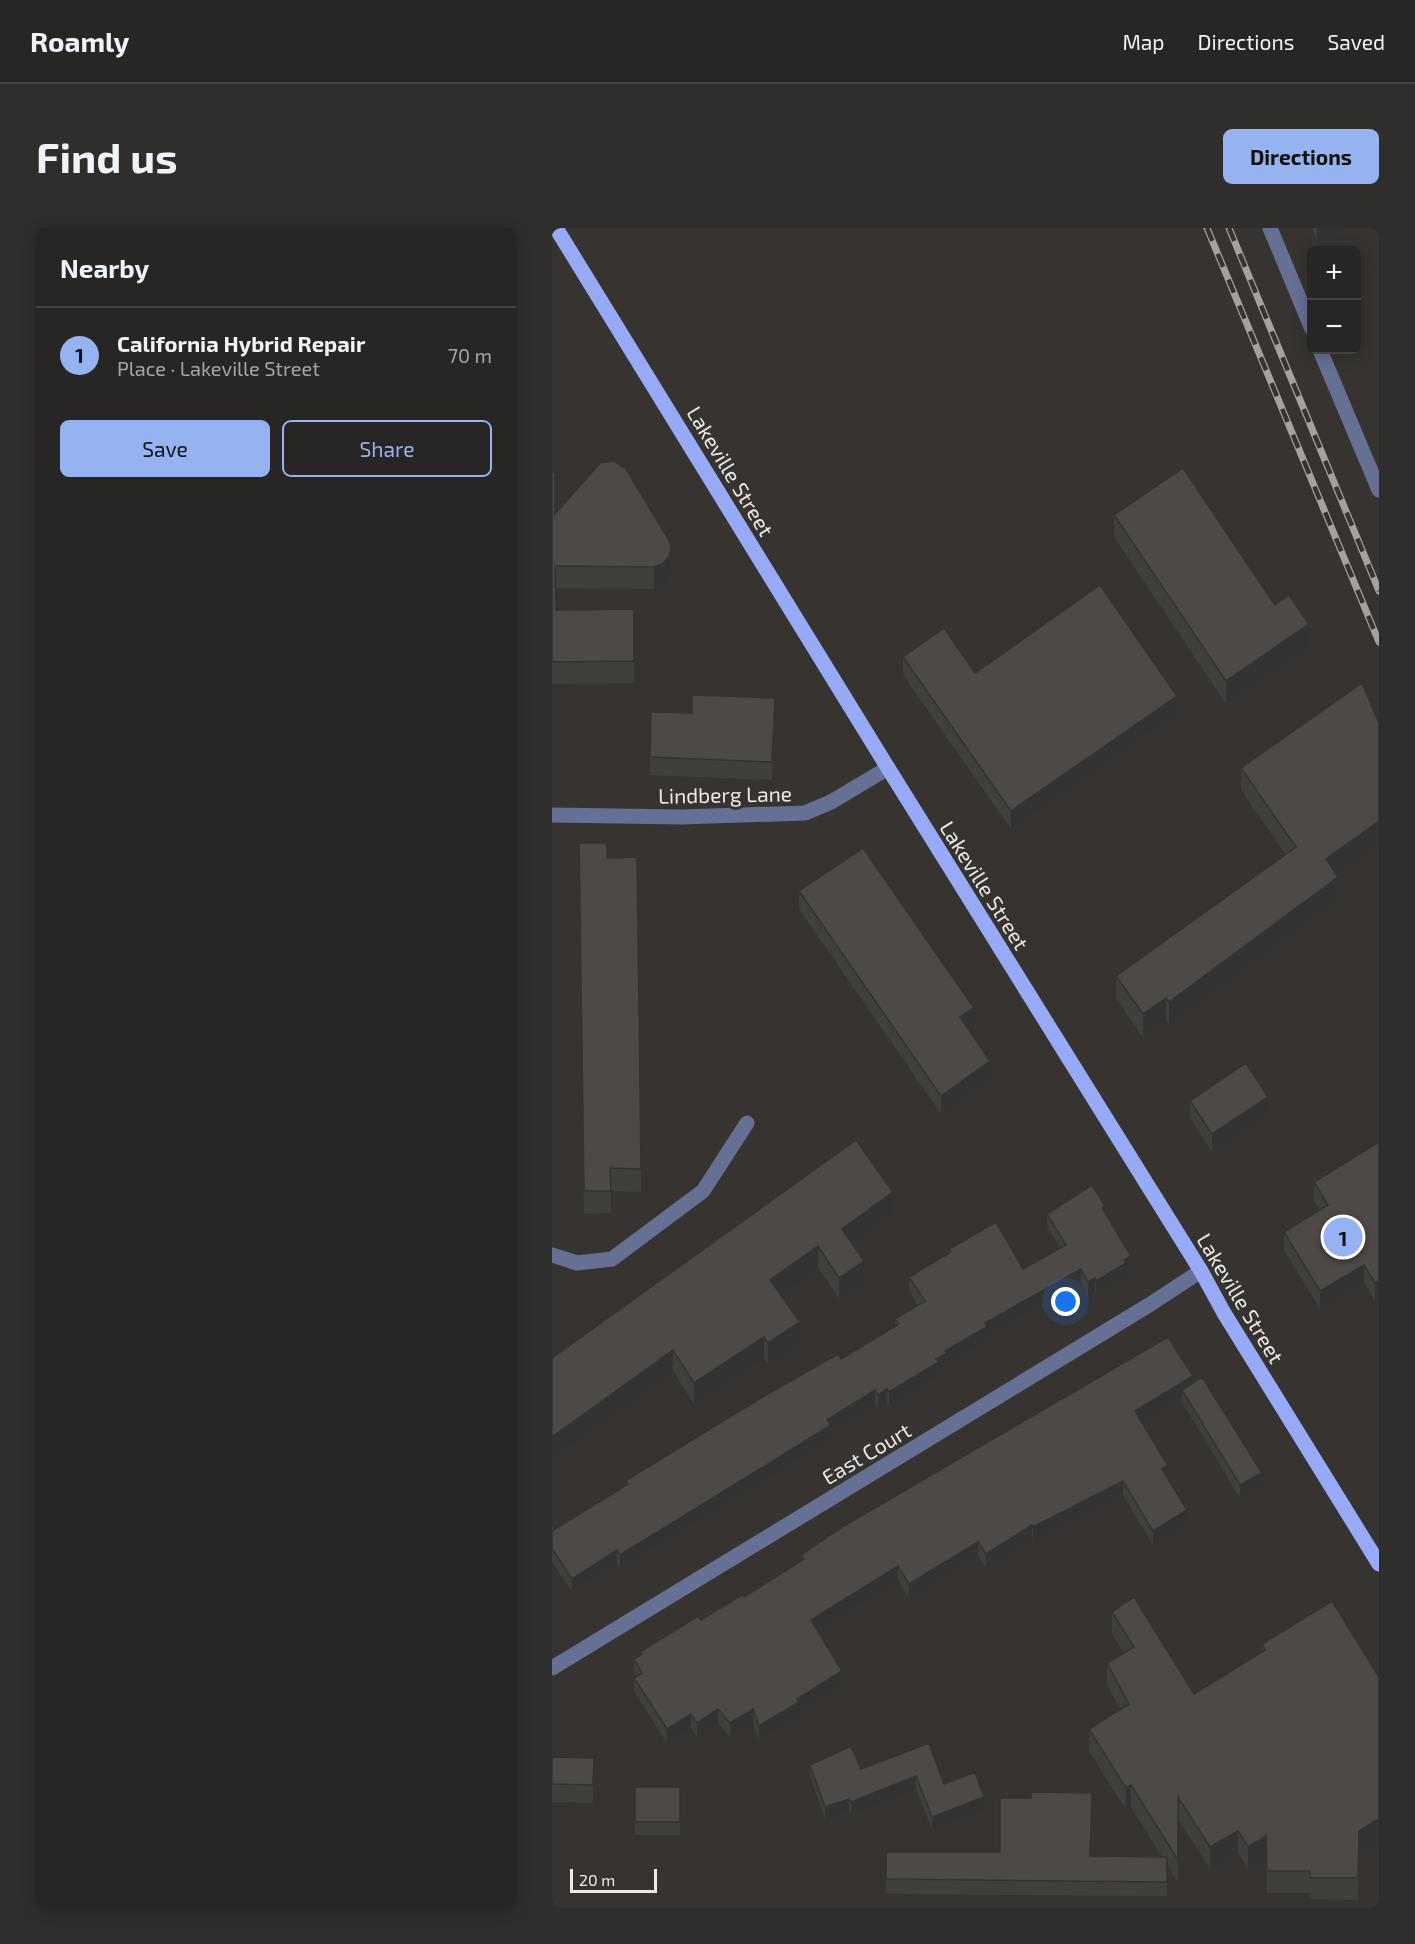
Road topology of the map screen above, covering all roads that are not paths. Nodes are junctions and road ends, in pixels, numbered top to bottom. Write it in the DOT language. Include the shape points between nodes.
graph roads {
  1 [pos="556,228"];
  2 [pos="1270,228"];
  3 [pos="1307,319"];
  4 [pos="1322,354"];
  5 [pos="1379,490"];
  6 [pos="888,768"];
  7 [pos="552,815"];
  8 [pos="747,1122"];
  9 [pos="552,1255"];
  10 [pos="1201,1271"];
  11 [pos="1379,1564"];
  12 [pos="552,1668"];
  1 -- 6 [label="main road, Lakeville Street"];
  2 -- 3 [label="street"];
  4 -- 5 [label="street"];
  6 -- 7 [label="street, Lindberg Lane" via="805,813 681,817"];
  6 -- 10 [label="main road, Lakeville Street"];
  8 -- 9 [label="street" via="703,1191 612,1259 577,1263"];
  10 -- 11 [label="main road, Lakeville Street"];
  10 -- 12 [label="street, East Court"];
}
